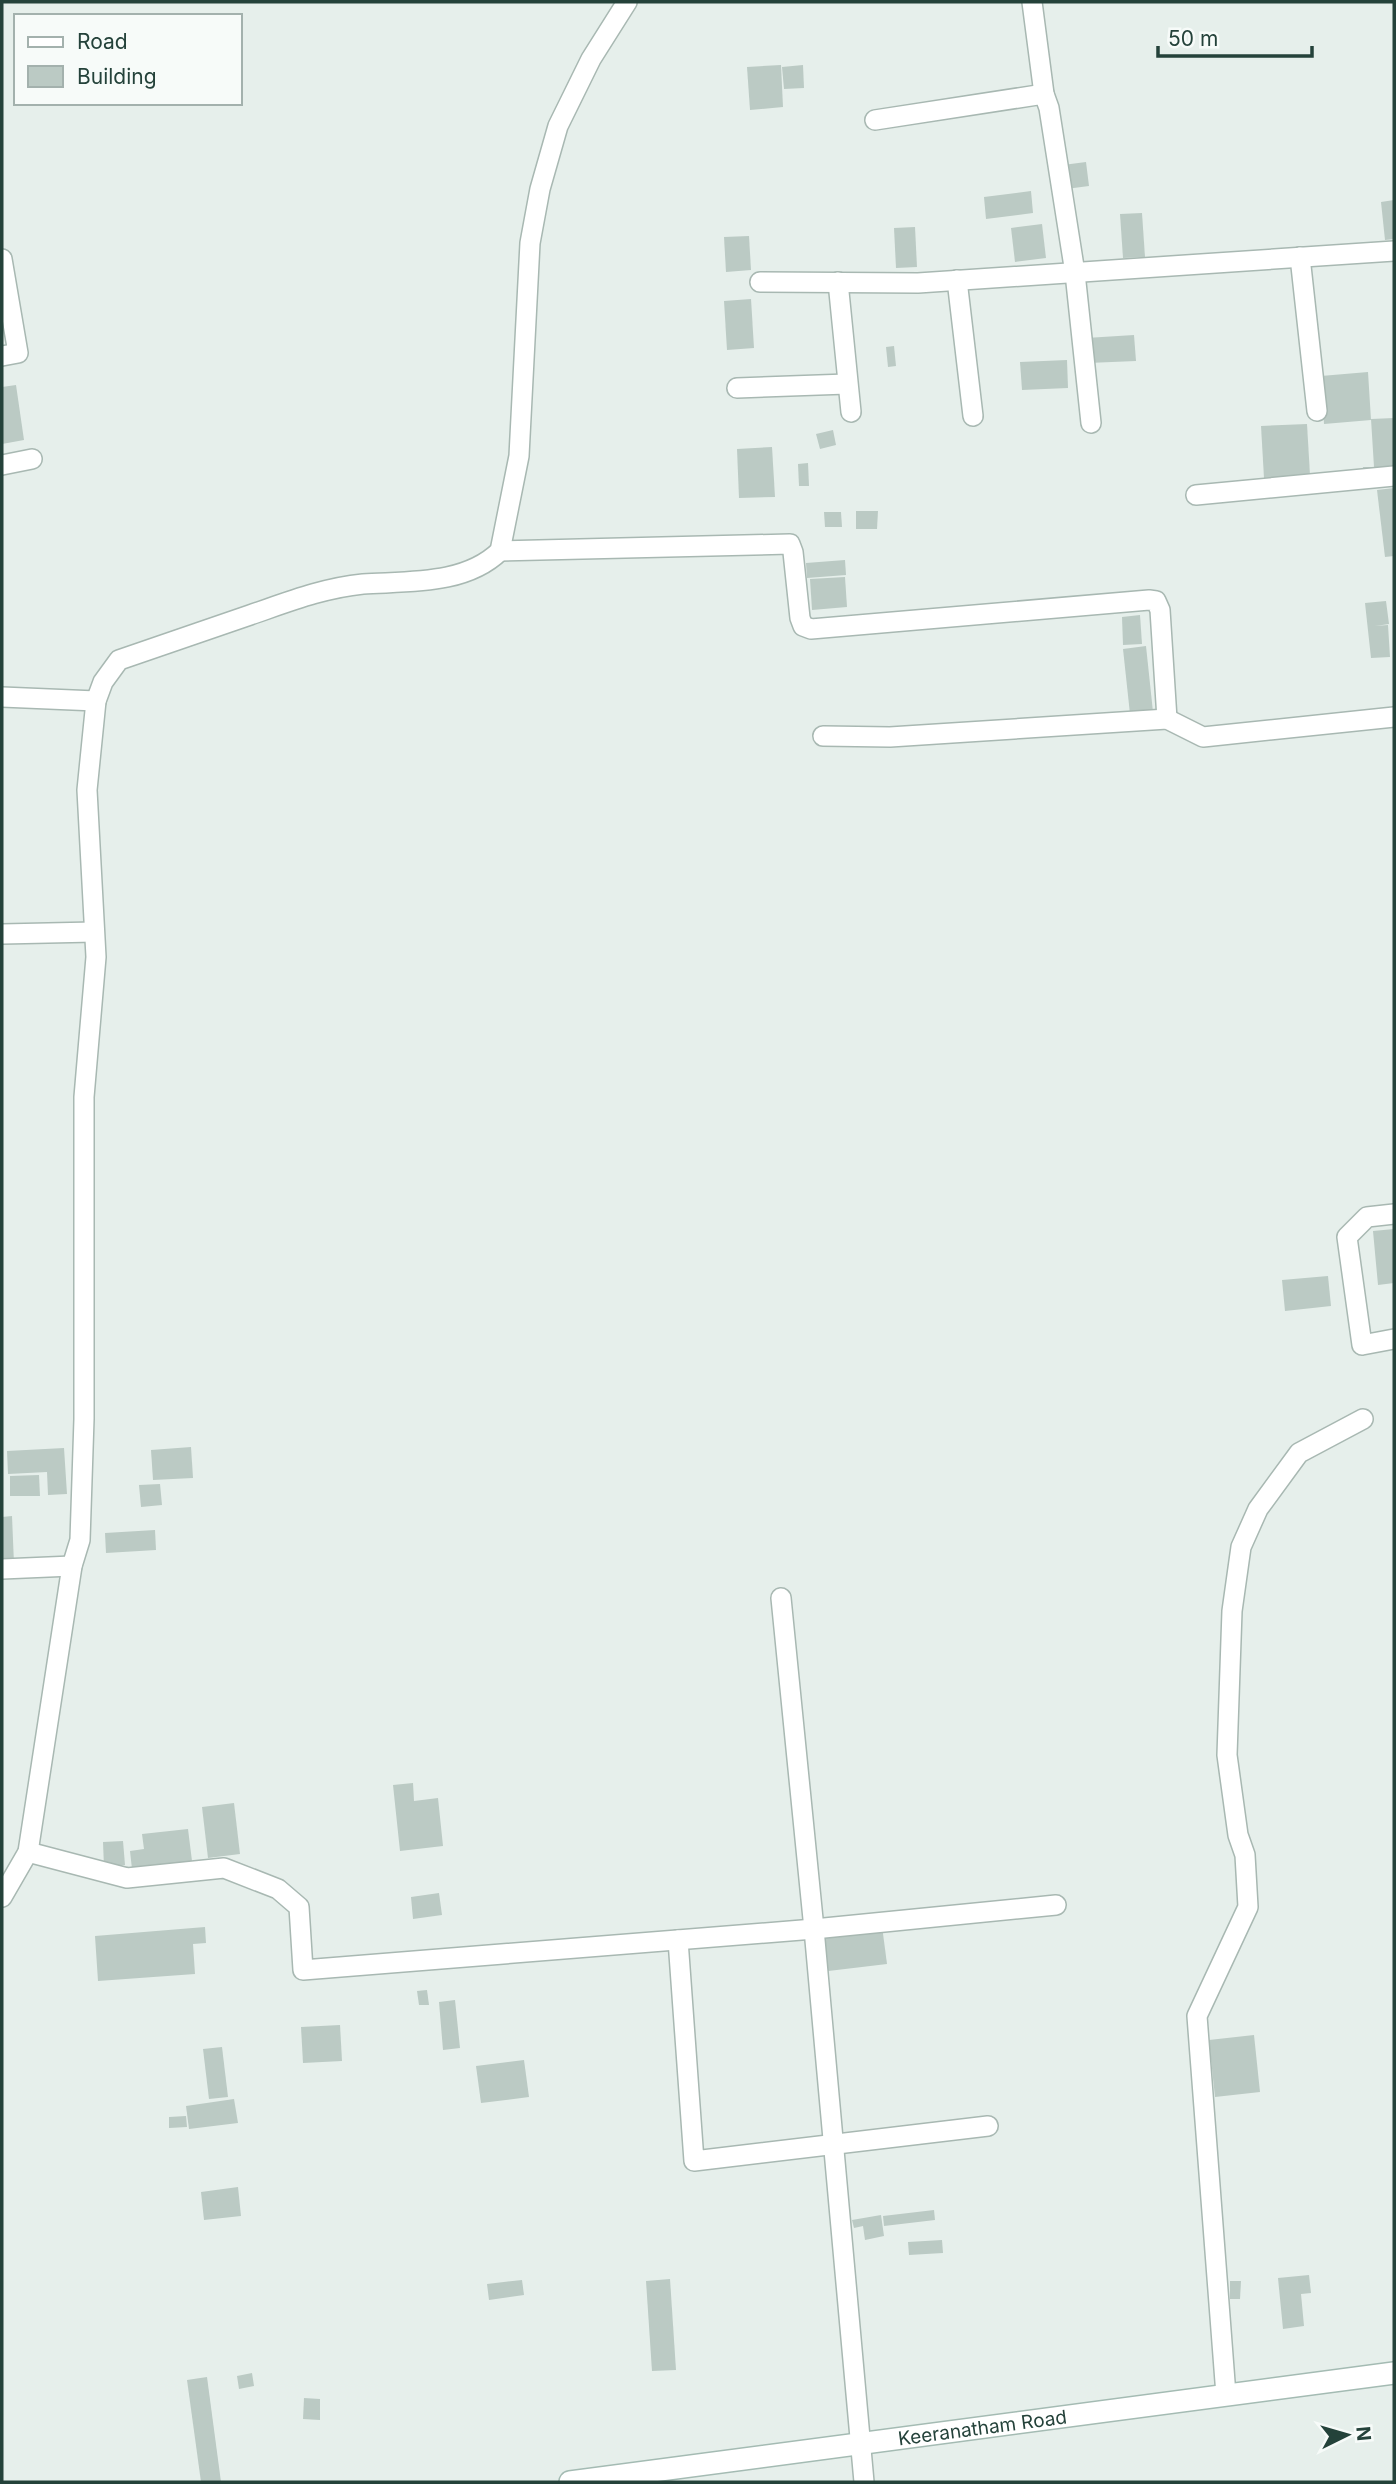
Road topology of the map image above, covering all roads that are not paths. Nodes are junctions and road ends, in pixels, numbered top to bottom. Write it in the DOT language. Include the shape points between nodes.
graph roads {
  1 [pos="627,2"];
  2 [pos="1032,2"];
  3 [pos="1044,94"];
  4 [pos="875,120"];
  5 [pos="1394,251"];
  6 [pos="1300,257"];
  7 [pos="2,260"];
  8 [pos="1075,272"];
  9 [pos="957,280"];
  10 [pos="760,282"];
  11 [pos="838,282"];
  12 [pos="2,356"];
  13 [pos="847,384"];
  14 [pos="737,388"];
  15 [pos="1317,411"];
  16 [pos="851,412"];
  17 [pos="972,416"];
  18 [pos="1091,423"];
  19 [pos="32,459"];
  20 [pos="2,465"];
  21 [pos="1394,476"];
  22 [pos="1196,495"];
  23 [pos="500,551"];
  24 [pos="2,696"];
  25 [pos="96,701"];
  26 [pos="1394,717"];
  27 [pos="1167,719"];
  28 [pos="823,736"];
  29 [pos="94,932"];
  30 [pos="2,934"];
  31 [pos="1394,1214"];
  32 [pos="1394,1339"];
  33 [pos="1363,1419"];
  34 [pos="72,1566"];
  35 [pos="2,1569"];
  36 [pos="781,1598"];
  37 [pos="27,1852"];
  38 [pos="2,1897"];
  39 [pos="1056,1905"];
  40 [pos="814,1929"];
  41 [pos="678,1940"];
  42 [pos="988,2126"];
  43 [pos="833,2144"];
  44 [pos="1394,2372"];
  45 [pos="1226,2395"];
  46 [pos="859,2445"];
  47 [pos="579,2482"];
  48 [pos="864,2482"];
  1 -- 23 [label="street" via="591,59 558,126 540,189 530,243 519,456"];
  2 -- 3 [label="street"];
  3 -- 4 [label="street"];
  3 -- 8 [label="street"];
  5 -- 6 [label="street"];
  6 -- 8 [label="street"];
  6 -- 15 [label="street"];
  7 -- 12 [label="street" via="18,353"];
  8 -- 9 [label="street"];
  8 -- 18 [label="street"];
  9 -- 11 [label="street"];
  9 -- 17 [label="street"];
  10 -- 11 [label="street"];
  11 -- 13 [label="street"];
  13 -- 14 [label="street"];
  13 -- 16 [label="street"];
  19 -- 20 [label="street"];
  21 -- 22 [label="street"];
  23 -- 25 [label="street" via="477,567 425,582 362,584 310,593 118,660"];
  23 -- 27 [label="street" via="790,544 800,618 811,629 1156,601"];
  24 -- 25 [label="street"];
  25 -- 29 [label="street" via="88,790"];
  26 -- 27 [label="street" via="1203,737"];
  27 -- 28 [label="street" via="890,737"];
  29 -- 30 [label="street"];
  29 -- 34 [label="street" via="96,957 84,1097 80,1540"];
  31 -- 32 [label="street" via="1367,1217 1347,1237 1362,1345"];
  33 -- 45 [label="street" via="1300,1453 1258,1509 1241,1547 1232,1611 1227,1755 1245,1855 1248,1907 1197,2016"];
  34 -- 35 [label="street"];
  34 -- 37 [label="street"];
  36 -- 40 [label="street"];
  37 -- 38 [label="street"];
  37 -- 41 [label="street" via="127,1878 224,1868 278,1889 299,1907 303,1970"];
  39 -- 40 [label="street"];
  40 -- 41 [label="street"];
  40 -- 43 [label="street"];
  41 -- 43 [label="street" via="694,2161"];
  42 -- 43 [label="street"];
  43 -- 46 [label="street"];
  44 -- 45 [label="street, Keeranatham Road"];
  45 -- 46 [label="street, Keeranatham Road"];
  46 -- 47 [label="street, Keeranatham Road"];
  46 -- 48 [label="street"];
}
